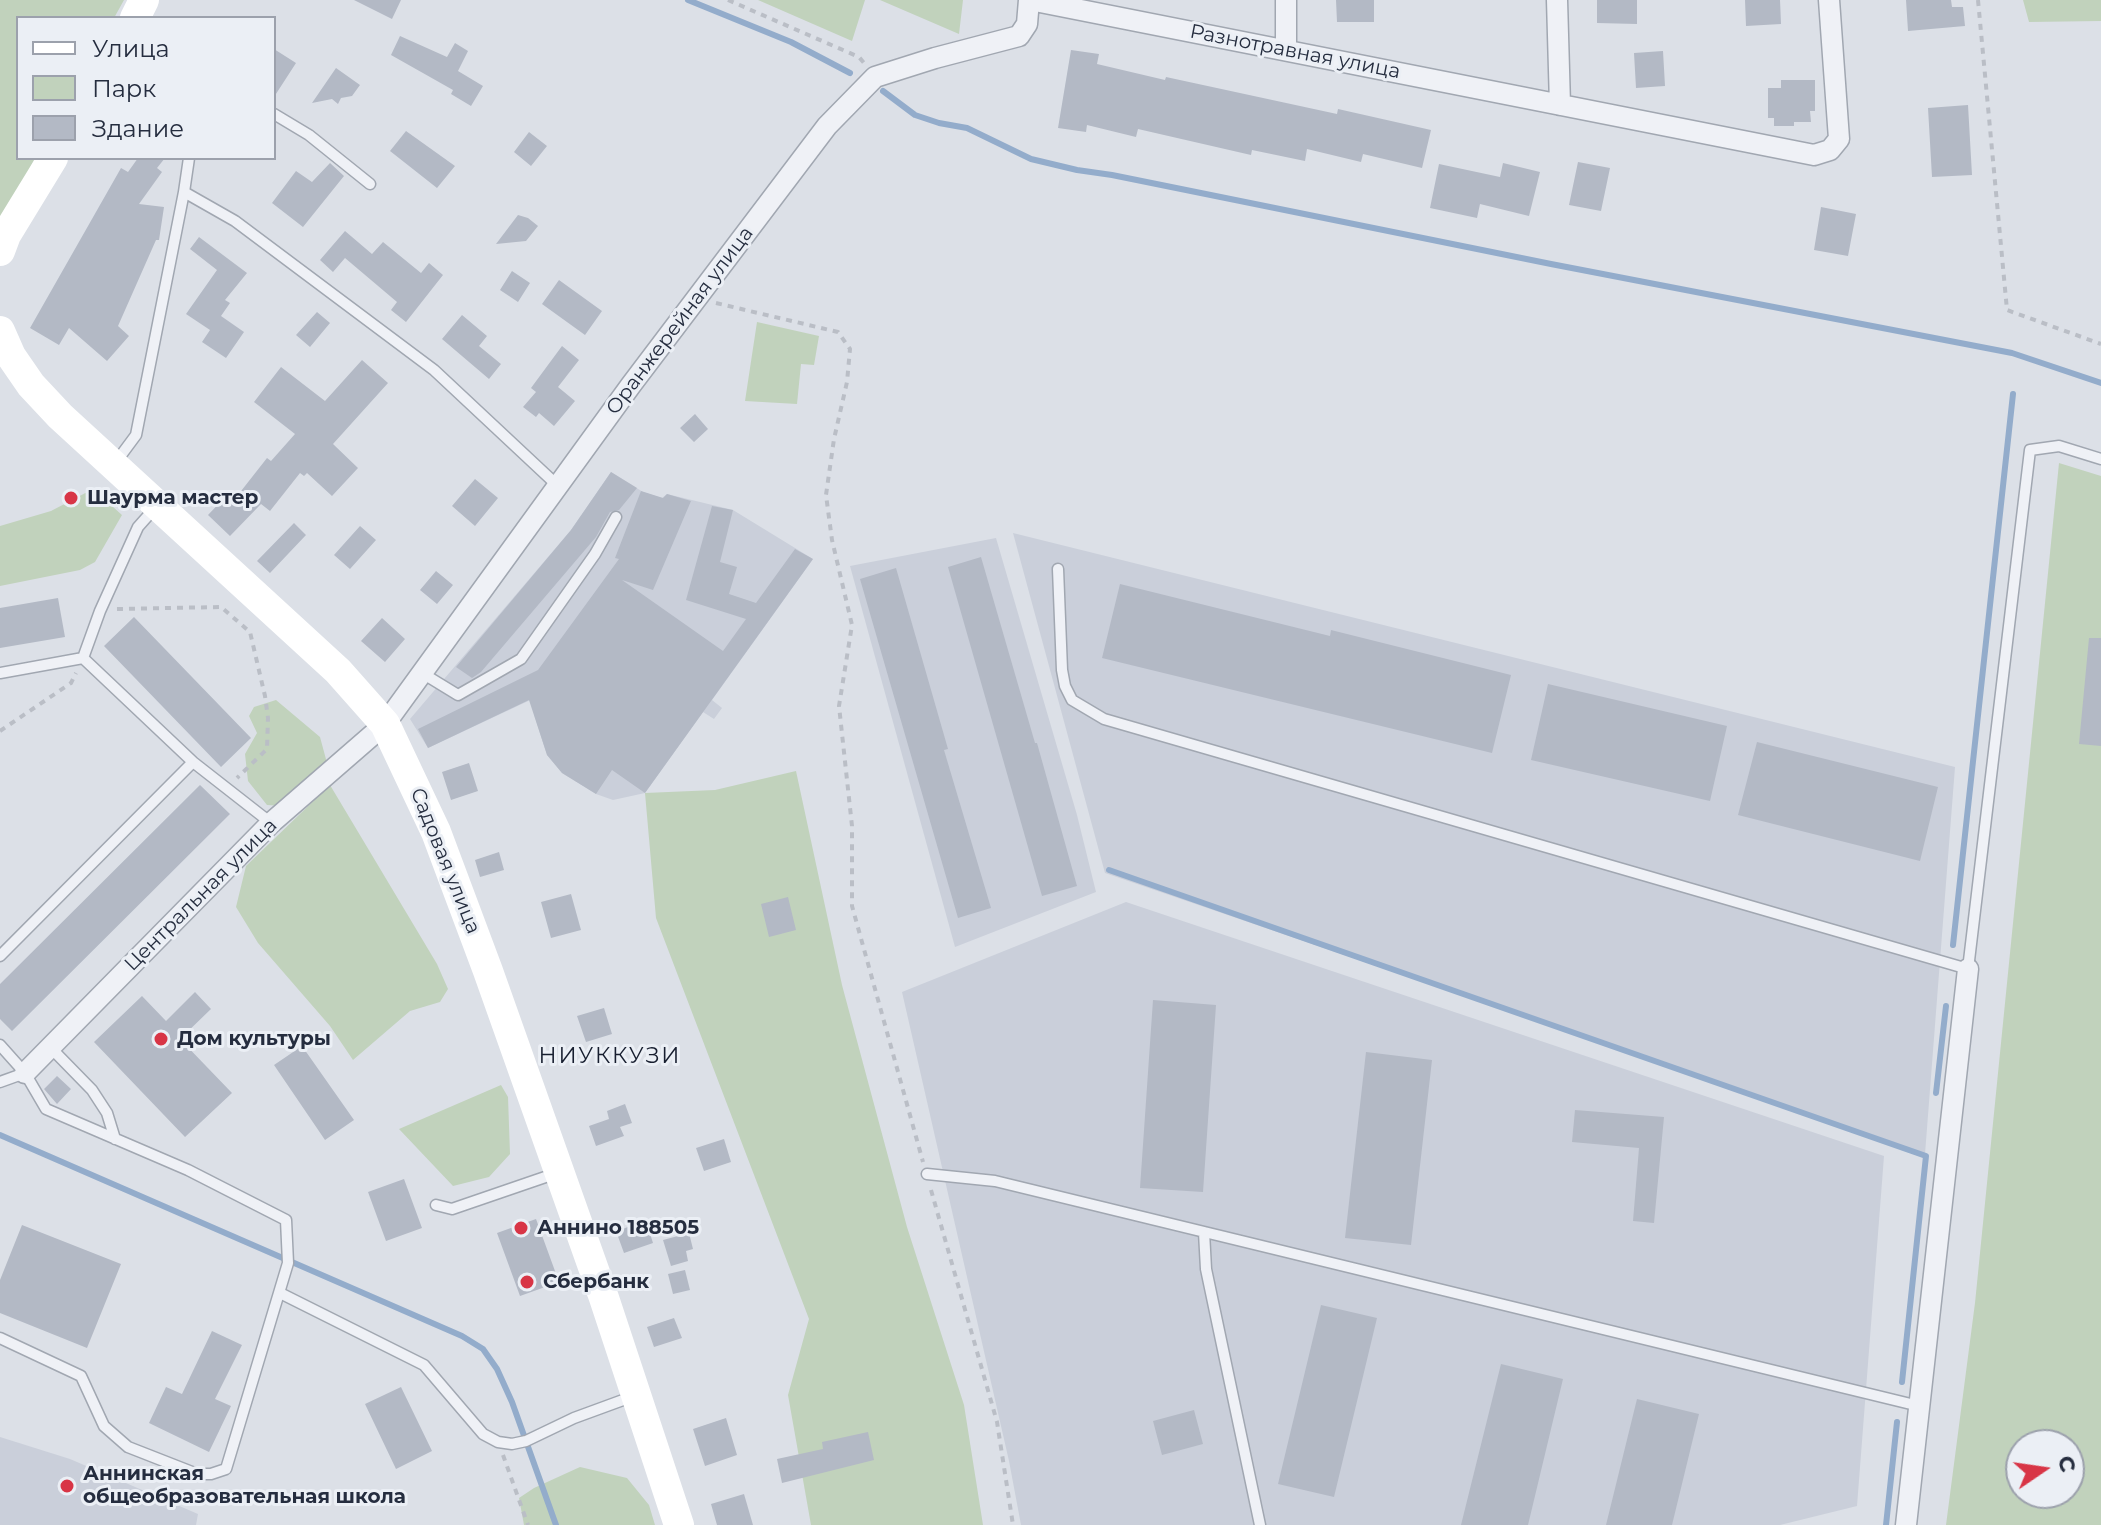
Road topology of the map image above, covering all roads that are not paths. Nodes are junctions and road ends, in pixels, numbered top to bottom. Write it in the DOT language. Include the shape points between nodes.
graph roads {
  1 [pos="1029,0"];
  2 [pos="1286,0"];
  3 [pos="1557,0"];
  4 [pos="1829,0"];
  5 [pos="1286,50"];
  6 [pos="1560,105"];
  7 [pos="276,115"];
  8 [pos="52,160"];
  9 [pos="189,160"];
  10 [pos="370,184"];
  11 [pos="184,192"];
  12 [pos="0,251"];
  13 [pos="0,331"];
  14 [pos="2101,459"];
  15 [pos="113,466"];
  16 [pos="558,486"];
  17 [pos="156,506"];
  18 [pos="616,517"];
  19 [pos="1058,569"];
  20 [pos="83,660"];
  21 [pos="0,673"];
  22 [pos="422,673"];
  23 [pos="385,724"];
  24 [pos="193,762"];
  25 [pos="271,823"];
  26 [pos="0,956"];
  27 [pos="1968,969"];
  28 [pos="0,1045"];
  29 [pos="50,1047"];
  30 [pos="25,1073"];
  31 [pos="0,1082"];
  32 [pos="115,1139"];
  33 [pos="559,1172"];
  34 [pos="927,1174"];
  35 [pos="436,1205"];
  36 [pos="1204,1232"];
  37 [pos="280,1293"];
  38 [pos="0,1338"];
  39 [pos="636,1395"];
  40 [pos="1919,1406"];
  41 [pos="679,1525"];
  42 [pos="1260,1525"];
  43 [pos="1906,1525"];
  1 -- 5 [label="street, Разнотравная улица"];
  1 -- 16 [label="street, Оранжерейная улица" via="1027,24 1019,36 875,77 827,126"];
  2 -- 5 [label="street"];
  3 -- 6 [label="street"];
  4 -- 6 [label="street, Разнотравная улица" via="1839,139 1830,150 1814,155"];
  5 -- 6 [label="street, Разнотравная улица"];
  7 -- 10 [label="lane"];
  8 -- 12 [label="main road"];
  9 -- 11 [label="lane"];
  11 -- 15 [label="lane" via="136,435"];
  11 -- 16 [label="lane" via="235,221 434,370"];
  13 -- 15 [label="main road, Садовая улица" via="31,385"];
  14 -- 27 [label="lane" via="2059,446 2030,450"];
  15 -- 17 [label="main road, Садовая улица"];
  16 -- 22 [label="street, Оранжерейная улица"];
  17 -- 20 [label="lane" via="138,527"];
  17 -- 23 [label="main road, Садовая улица" via="338,671"];
  18 -- 22 [label="lane" via="521,659 458,695"];
  19 -- 27 [label="lane" via="1065,686 1072,700 1104,719"];
  20 -- 21 [label="lane"];
  20 -- 24 [label="lane"];
  22 -- 23 [label="street, Оранжерейная улица"];
  23 -- 25 [label="street, Центральная улица"];
  23 -- 33 [label="main road, Садовая улица" via="436,832"];
  24 -- 25 [label="lane"];
  24 -- 26 [label="lane"];
  25 -- 29 [label="street, Центральная улица"];
  27 -- 40 [label="street"];
  28 -- 30 [label="lane"];
  29 -- 30 [label="street, Центральная улица"];
  29 -- 32 [label="lane" via="92,1090"];
  30 -- 31 [label="lane"];
  30 -- 32 [label="lane" via="46,1109"];
  32 -- 37 [label="lane" via="286,1220 288,1263"];
  33 -- 35 [label="lane" via="452,1209"];
  33 -- 39 [label="main road, Садовая улица"];
  34 -- 36 [label="lane" via="995,1181"];
  36 -- 40 [label="lane"];
  36 -- 42 [label="lane" via="1206,1269"];
  37 -- 38 [label="lane" via="226,1469 211,1474 197,1474 128,1447 104,1426 81,1376"];
  37 -- 39 [label="lane" via="424,1365 483,1434 498,1442 526,1441"];
  39 -- 41 [label="main road, Садовая улица"];
  40 -- 43 [label="street"];
}
